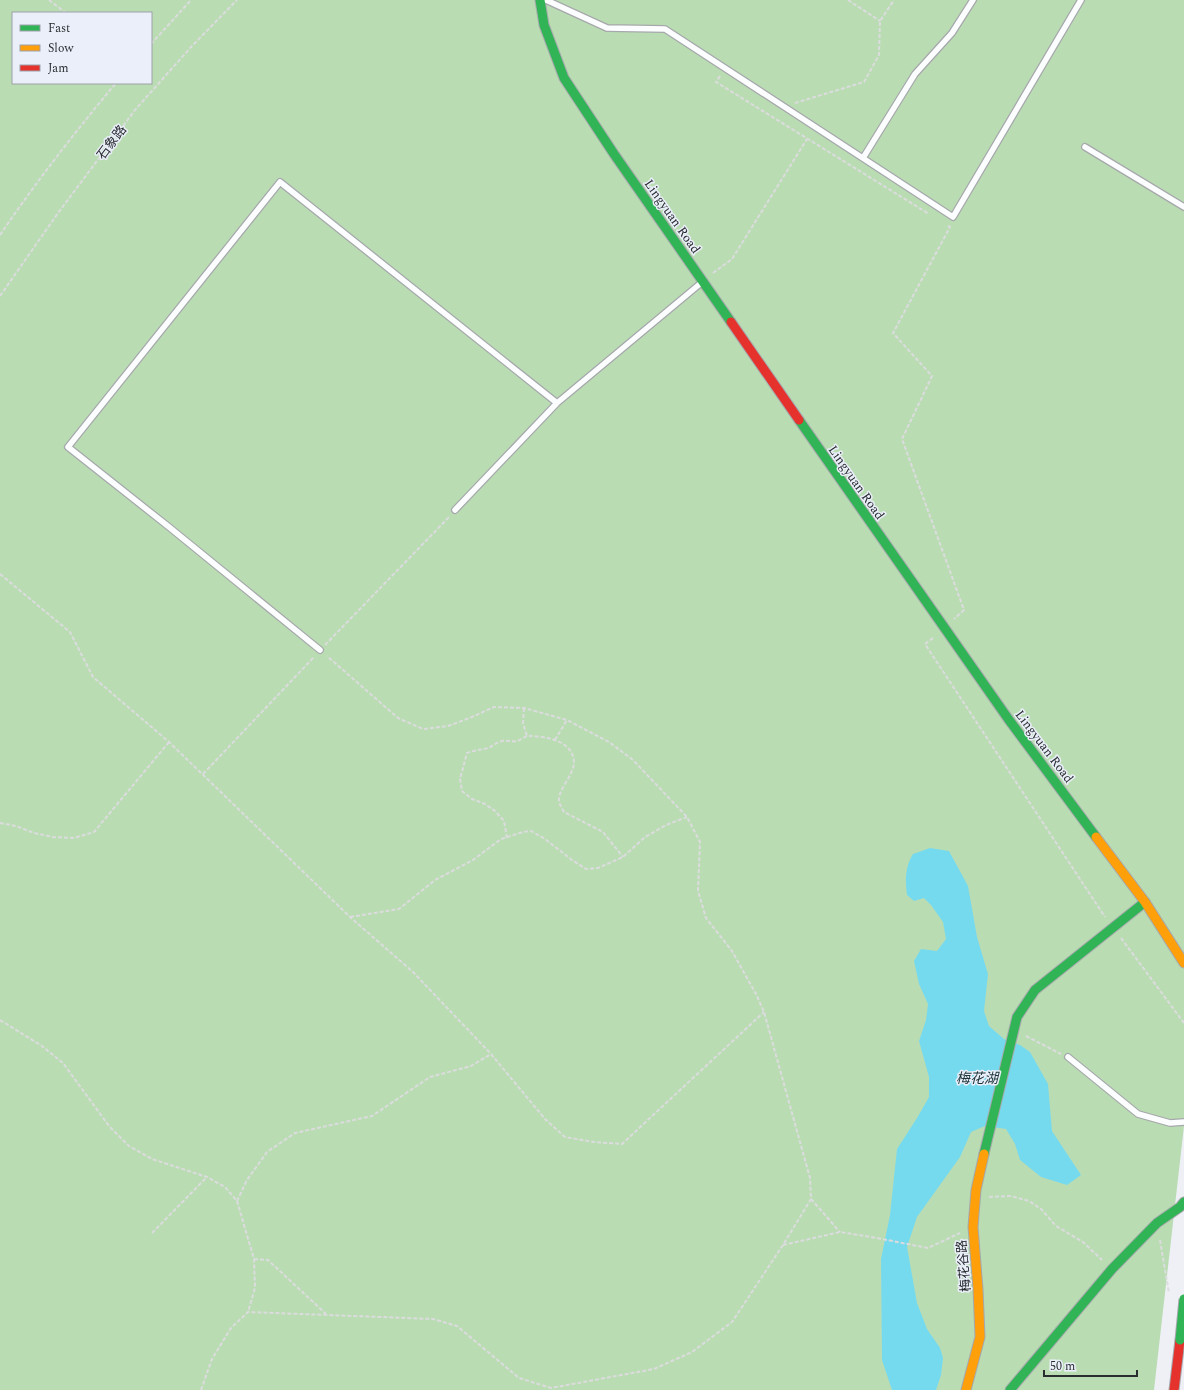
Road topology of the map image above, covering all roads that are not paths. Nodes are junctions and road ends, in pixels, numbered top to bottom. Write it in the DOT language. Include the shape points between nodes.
graph roads {
  1 [pos="540,0"];
  2 [pos="546,0"];
  3 [pos="972,0"];
  4 [pos="1082,0"];
  5 [pos="1085,147"];
  6 [pos="863,158"];
  7 [pos="1184,207"];
  8 [pos="703,282"];
  9 [pos="557,403"];
  10 [pos="455,510"];
  11 [pos="320,650"];
  12 [pos="1145,902"];
  13 [pos="1184,963"];
  14 [pos="1068,1057"];
  15 [pos="1184,1122"];
  16 [pos="1184,1202"];
  17 [pos="1184,1299"];
  18 [pos="966,1390"];
  19 [pos="1010,1390"];
  20 [pos="1174,1390"];
  1 -- 8 [label="main road, Lingyuan Road" via="544,25 564,78"];
  2 -- 6 [label="lane" via="607,28 665,29"];
  3 -- 6 [label="lane" via="952,33 915,74"];
  4 -- 6 [label="lane" via="953,217"];
  5 -- 7 [label="lane"];
  8 -- 9 [label="lane"];
  8 -- 12 [label="main road, Lingyuan Road" via="944,629"];
  9 -- 10 [label="lane"];
  9 -- 11 [label="lane" via="280,182 68,447"];
  12 -- 13 [label="main road, Lingyuan Road"];
  12 -- 18 [label="main road, 梅花谷路" via="1035,990 1017,1017 1016,1032 976,1190 973,1227 980,1337"];
  14 -- 15 [label="lane" via="1138,1114 1170,1123"];
  16 -- 19 [label="main road" via="1180,1208 1157,1223 1112,1269"];
  17 -- 20 [label="main road, bridge"];
}
